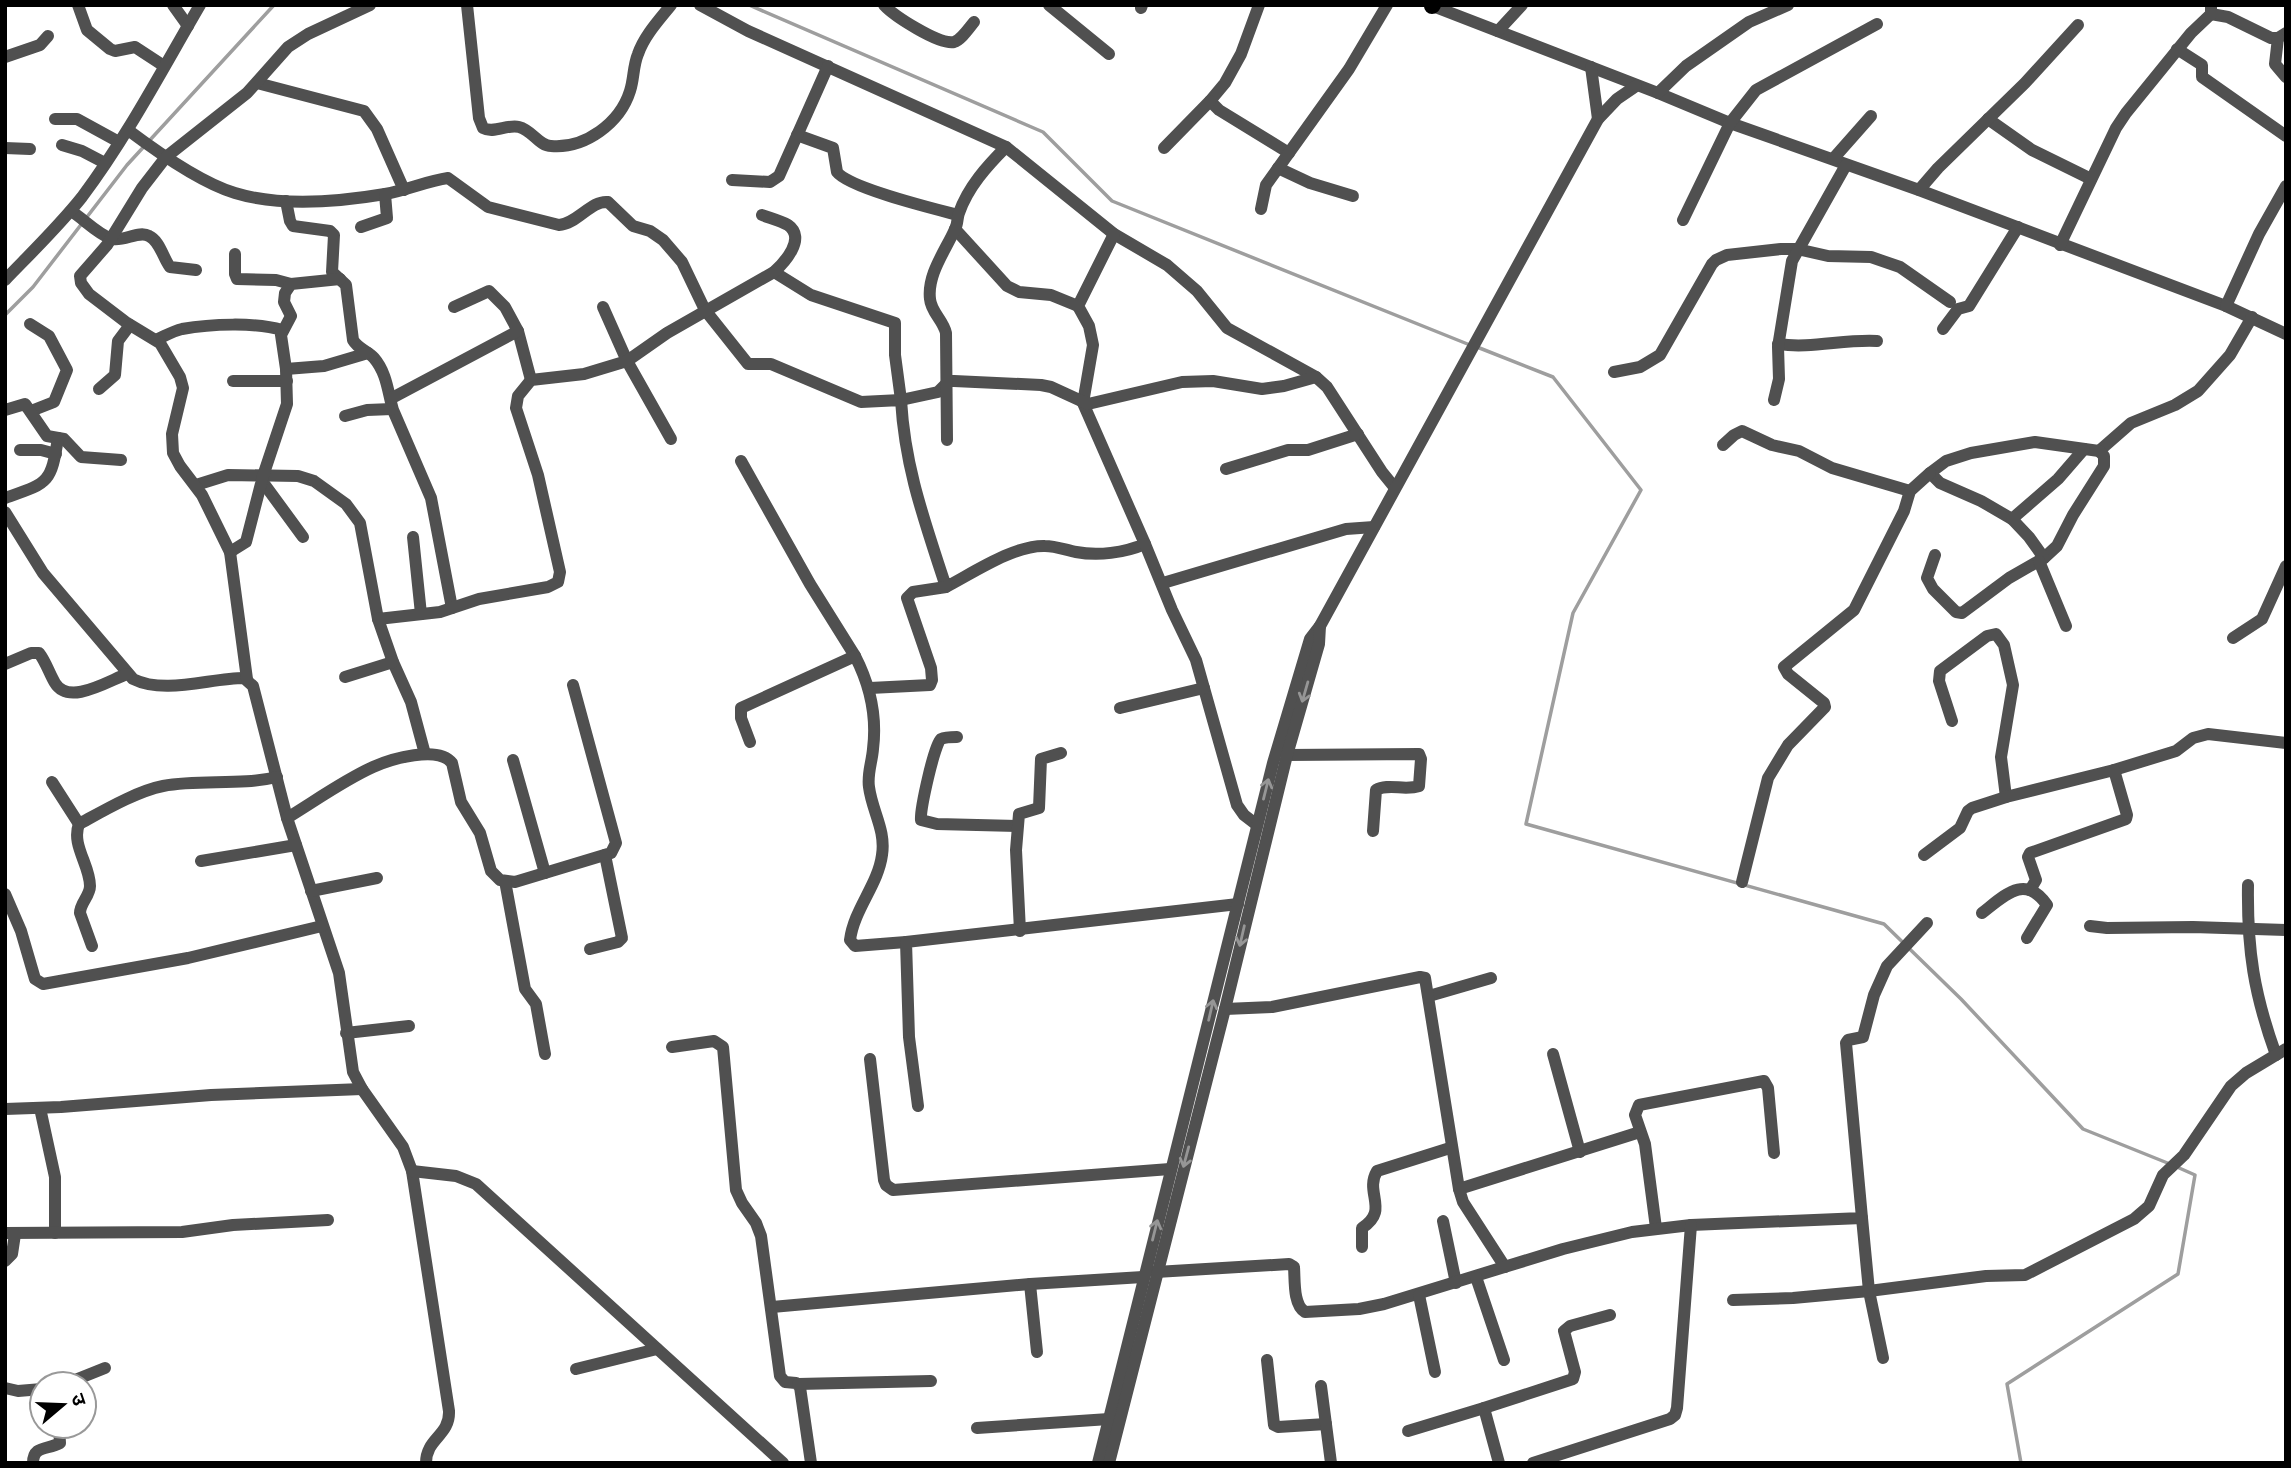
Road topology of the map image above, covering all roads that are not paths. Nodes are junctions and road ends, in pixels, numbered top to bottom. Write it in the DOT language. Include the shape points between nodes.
graph roads {
  1 [pos="78,5"];
  2 [pos="173,5"];
  3 [pos="200,5"];
  4 [pos="370,5"];
  5 [pos="467,5"];
  6 [pos="671,5"];
  7 [pos="700,5"];
  8 [pos="884,5"];
  9 [pos="1049,5"];
  10 [pos="1259,5"];
  11 [pos="1387,5"];
  12 [pos="1522,5"];
  13 [pos="1788,5"];
  14 [pos="1432,6"];
  15 [pos="1770,9"];
  16 [pos="2211,10"];
  17 [pos="974,22"];
  18 [pos="1877,24"];
  19 [pos="2078,25"];
  20 [pos="188,26"];
  21 [pos="1498,31"];
  22 [pos="2282,35"];
  23 [pos="48,36"];
  24 [pos="2177,49"];
  25 [pos="1109,54"];
  26 [pos="5,57"];
  27 [pos="164,66"];
  28 [pos="828,66"];
  29 [pos="1591,67"];
  30 [pos="2286,78"];
  31 [pos="257,83"];
  32 [pos="1636,86"];
  33 [pos="1658,93"];
  34 [pos="1210,101"];
  35 [pos="1871,116"];
  36 [pos="55,119"];
  37 [pos="1598,119"];
  38 [pos="1988,119"];
  39 [pos="1730,123"];
  40 [pos="130,131"];
  41 [pos="797,135"];
  42 [pos="2286,136"];
  43 [pos="119,142"];
  44 [pos="62,145"];
  45 [pos="1006,147"];
  46 [pos="5,148"];
  47 [pos="1164,148"];
  48 [pos="30,149"];
  49 [pos="1289,153"];
  50 [pos="163,155"];
  51 [pos="1833,159"];
  52 [pos="105,163"];
  53 [pos="1846,164"];
  54 [pos="1278,168"];
  55 [pos="2091,179"];
  56 [pos="732,180"];
  57 [pos="2286,186"];
  58 [pos="404,190"];
  59 [pos="1919,190"];
  60 [pos="384,194"];
  61 [pos="1353,196"];
  62 [pos="286,201"];
  63 [pos="1261,209"];
  64 [pos="76,214"];
  65 [pos="762,215"];
  66 [pos="958,215"];
  67 [pos="1684,220"];
  68 [pos="360,227"];
  69 [pos="2018,227"];
  70 [pos="955,229"];
  71 [pos="1114,234"];
  72 [pos="106,236"];
  73 [pos="2060,245"];
  74 [pos="1797,249"];
  75 [pos="235,254"];
  76 [pos="197,270"];
  77 [pos="774,272"];
  78 [pos="340,279"];
  79 [pos="5,280"];
  80 [pos="291,284"];
  81 [pos="1950,302"];
  82 [pos="1078,306"];
  83 [pos="2225,306"];
  84 [pos="454,307"];
  85 [pos="603,307"];
  86 [pos="705,310"];
  87 [pos="2252,317"];
  88 [pos="30,324"];
  89 [pos="130,325"];
  90 [pos="1943,329"];
  91 [pos="282,330"];
  92 [pos="518,331"];
  93 [pos="2286,334"];
  94 [pos="156,340"];
  95 [pos="1877,341"];
  96 [pos="1778,344"];
  97 [pos="368,353"];
  98 [pos="626,361"];
  99 [pos="1614,372"];
  100 [pos="287,375"];
  101 [pos="1315,377"];
  102 [pos="531,380"];
  103 [pos="233,381"];
  104 [pos="947,383"];
  105 [pos="99,389"];
  106 [pos="901,400"];
  107 [pos="1774,400"];
  108 [pos="1083,403"];
  109 [pos="392,404"];
  110 [pos="5,411"];
  111 [pos="31,411"];
  112 [pos="345,416"];
  113 [pos="1358,434"];
  114 [pos="58,438"];
  115 [pos="671,439"];
  116 [pos="947,440"];
  117 [pos="1723,445"];
  118 [pos="2084,449"];
  119 [pos="20,450"];
  120 [pos="2099,451"];
  121 [pos="56,454"];
  122 [pos="121,460"];
  123 [pos="741,461"];
  124 [pos="1226,469"];
  125 [pos="1930,473"];
  126 [pos="262,478"];
  127 [pos="196,485"];
  128 [pos="1395,488"];
  129 [pos="1910,491"];
  130 [pos="5,498"];
  131 [pos="5,512"];
  132 [pos="2012,519"];
  133 [pos="1374,527"];
  134 [pos="303,537"];
  135 [pos="413,537"];
  136 [pos="1145,544"];
  137 [pos="230,552"];
  138 [pos="1935,555"];
  139 [pos="2041,559"];
  140 [pos="2286,566"];
  141 [pos="1163,583"];
  142 [pos="946,587"];
  143 [pos="452,608"];
  144 [pos="421,614"];
  145 [pos="378,619"];
  146 [pos="1320,626"];
  147 [pos="2066,626"];
  148 [pos="2233,638"];
  149 [pos="855,656"];
  150 [pos="393,662"];
  151 [pos="6,664"];
  152 [pos="127,674"];
  153 [pos="345,677"];
  154 [pos="247,679"];
  155 [pos="573,685"];
  156 [pos="870,688"];
  157 [pos="1204,688"];
  158 [pos="1120,709"];
  159 [pos="1952,721"];
  160 [pos="957,737"];
  161 [pos="750,742"];
  162 [pos="2286,743"];
  163 [pos="1061,753"];
  164 [pos="425,754"];
  165 [pos="1287,755"];
  166 [pos="513,760"];
  167 [pos="2114,770"];
  168 [pos="277,777"];
  169 [pos="52,782"];
  170 [pos="2006,797"];
  171 [pos="287,818"];
  172 [pos="1249,819"];
  173 [pos="79,824"];
  174 [pos="1017,826"];
  175 [pos="1373,831"];
  176 [pos="296,845"];
  177 [pos="605,855"];
  178 [pos="1924,855"];
  179 [pos="201,861"];
  180 [pos="545,873"];
  181 [pos="377,878"];
  182 [pos="505,881"];
  183 [pos="1742,882"];
  184 [pos="2248,885"];
  185 [pos="2030,890"];
  186 [pos="311,891"];
  187 [pos="5,894"];
  188 [pos="1238,904"];
  189 [pos="1982,913"];
  190 [pos="1927,923"];
  191 [pos="322,926"];
  192 [pos="2090,926"];
  193 [pos="2248,929"];
  194 [pos="1020,930"];
  195 [pos="2286,930"];
  196 [pos="2027,938"];
  197 [pos="905,942"];
  198 [pos="92,946"];
  199 [pos="590,949"];
  200 [pos="1491,978"];
  201 [pos="1429,996"];
  202 [pos="1225,1009"];
  203 [pos="409,1026"];
  204 [pos="346,1033"];
  205 [pos="672,1047"];
  206 [pos="2281,1052"];
  207 [pos="545,1054"];
  208 [pos="1553,1054"];
  209 [pos="870,1059"];
  210 [pos="362,1089"];
  211 [pos="918,1106"];
  212 [pos="40,1108"];
  213 [pos="5,1109"];
  214 [pos="1640,1132"];
  215 [pos="1450,1148"];
  216 [pos="1580,1152"];
  217 [pos="1774,1153"];
  218 [pos="1170,1169"];
  219 [pos="412,1171"];
  220 [pos="1459,1189"];
  221 [pos="1862,1218"];
  222 [pos="328,1220"];
  223 [pos="1443,1222"];
  224 [pos="1690,1225"];
  225 [pos="1656,1228"];
  226 [pos="10,1233"];
  227 [pos="55,1233"];
  228 [pos="1362,1247"];
  229 [pos="5,1261"];
  230 [pos="1505,1268"];
  231 [pos="1156,1272"];
  232 [pos="1476,1276"];
  233 [pos="1143,1277"];
  234 [pos="1456,1283"];
  235 [pos="1030,1284"];
  236 [pos="1869,1291"];
  237 [pos="1419,1295"];
  238 [pos="1733,1300"];
  239 [pos="772,1307"];
  240 [pos="1610,1315"];
  241 [pos="657,1349"];
  242 [pos="1037,1352"];
  243 [pos="1883,1358"];
  244 [pos="1267,1360"];
  245 [pos="1504,1360"];
  246 [pos="106,1368"];
  247 [pos="576,1370"];
  248 [pos="98,1371"];
  249 [pos="1434,1372"];
  250 [pos="931,1381"];
  251 [pos="799,1384"];
  252 [pos="1321,1386"];
  253 [pos="5,1388"];
  254 [pos="28,1390"];
  255 [pos="1484,1408"];
  256 [pos="1109,1419"];
  257 [pos="1326,1424"];
  258 [pos="977,1428"];
  259 [pos="1408,1431"];
  260 [pos="60,1440"];
  261 [pos="33,1463"];
  262 [pos="426,1463"];
  263 [pos="783,1463"];
  264 [pos="811,1463"];
  265 [pos="1098,1463"];
  266 [pos="1109,1463"];
  267 [pos="1331,1463"];
  268 [pos="1499,1463"];
  269 [pos="1533,1463"];
  1 -- 27 [label="street" via="87,30 110,50 135,47"];
  2 -- 20 [label="street"];
  3 -- 20 [label="street"];
  4 -- 31 [label="street" via="288,47"];
  5 -- 6 [label="street" via="483,128 520,127 553,147 585,140 617,115 631,89 643,42"];
  7 -- 28 [label="street"];
  8 -- 17 [label="street" via="907,24 949,42 958,40"];
  9 -- 25 [label="street"];
  10 -- 34 [label="street" via="1241,54"];
  11 -- 49 [label="street" via="1349,69"];
  12 -- 21 [label="street"];
  13 -- 15 [label="street"];
  14 -- 21 [label="street"];
  15 -- 33 [label="street" via="1686,66"];
  16 -- 22 [label="street" via="2264,36"];
  16 -- 24 [label="street"];
  18 -- 39 [label="street" via="1762,86"];
  19 -- 38 [label="street"];
  20 -- 27 [label="street"];
  21 -- 29 [label="street"];
  22 -- 30 [label="street" via="2275,64"];
  23 -- 26 [label="street" via="40,45"];
  24 -- 42 [label="street" via="2202,65 2203,77"];
  24 -- 55 [label="street" via="2126,113"];
  27 -- 40 [label="street"];
  28 -- 41 [label="street"];
  28 -- 45 [label="street"];
  29 -- 32 [label="street"];
  29 -- 37 [label="street"];
  31 -- 50 [label="street"];
  31 -- 58 [label="street" via="364,111"];
  32 -- 33 [label="street"];
  32 -- 37 [label="street"];
  33 -- 39 [label="street"];
  34 -- 47 [label="street"];
  34 -- 49 [label="street"];
  35 -- 51 [label="street"];
  36 -- 43 [label="street" via="77,119"];
  37 -- 128 [label="street"];
  38 -- 55 [label="street" via="2032,150"];
  38 -- 59 [label="street"];
  39 -- 51 [label="street"];
  39 -- 67 [label="street"];
  40 -- 43 [label="street"];
  40 -- 50 [label="street"];
  41 -- 56 [label="street" via="775,180"];
  41 -- 66 [label="street" via="833,148 837,172 850,181"];
  43 -- 52 [label="street"];
  44 -- 52 [label="street"];
  45 -- 66 [label="street" via="980,176"];
  45 -- 71 [label="street"];
  46 -- 48 [label="street"];
  49 -- 54 [label="street"];
  50 -- 62 [label="street" via="227,190"];
  50 -- 72 [label="street"];
  51 -- 53 [label="street"];
  52 -- 64 [label="street"];
  53 -- 59 [label="street"];
  53 -- 74 [label="street"];
  54 -- 61 [label="street"];
  54 -- 63 [label="street" via="1266,185"];
  55 -- 73 [label="street"];
  57 -- 83 [label="street"];
  58 -- 60 [label="street"];
  58 -- 86 [label="street" via="448,178 488,207 559,225 608,202 633,226 663,240 682,262"];
  59 -- 69 [label="street"];
  60 -- 62 [label="street"];
  60 -- 68 [label="street" via="388,216"];
  62 -- 78 [label="street" via="293,226 334,235 332,272"];
  64 -- 72 [label="street"];
  64 -- 79 [label="street"];
  65 -- 77 [label="street" via="789,226 796,239 786,261"];
  66 -- 70 [label="street"];
  69 -- 73 [label="street"];
  69 -- 90 [label="street" via="1968,307 1958,309"];
  70 -- 82 [label="street" via="1007,286"];
  70 -- 104 [label="street" via="930,290 931,305 946,333"];
  71 -- 82 [label="street"];
  71 -- 101 [label="street" via="1167,265 1236,335"];
  72 -- 76 [label="street" via="122,240 148,235 170,267"];
  72 -- 89 [label="street" via="102,252 80,279 89,294"];
  73 -- 83 [label="street"];
  74 -- 81 [label="street" via="1890,262"];
  74 -- 96 [label="street" via="1789,270"];
  74 -- 99 [label="street" via="1716,260 1660,355 1640,367"];
  75 -- 80 [label="street" via="239,280"];
  77 -- 86 [label="street"];
  77 -- 106 [label="street" via="811,295 895,323"];
  78 -- 80 [label="street"];
  78 -- 97 [label="street" via="346,285 353,340"];
  80 -- 91 [label="street" via="284,300 291,318"];
  82 -- 108 [label="street" via="1090,326 1093,345"];
  83 -- 87 [label="street"];
  84 -- 92 [label="street" via="489,291 505,307"];
  85 -- 98 [label="street"];
  86 -- 98 [label="street"];
  86 -- 106 [label="street" via="748,364 771,364 861,402"];
  87 -- 93 [label="street"];
  87 -- 120 [label="street" via="2230,355 2198,391 2131,423"];
  88 -- 111 [label="street" via="49,336 66,370 54,402"];
  89 -- 94 [label="street"];
  89 -- 105 [label="street" via="118,341 115,375"];
  91 -- 94 [label="street" via="265,326 197,328"];
  91 -- 100 [label="street"];
  92 -- 102 [label="street"];
  92 -- 109 [label="street"];
  94 -- 127 [label="street" via="182,382 172,444 176,460"];
  95 -- 96 [label="street" via="1806,347"];
  96 -- 107 [label="street"];
  97 -- 100 [label="street"];
  97 -- 109 [label="street" via="379,366"];
  98 -- 102 [label="street" via="584,374"];
  98 -- 115 [label="street"];
  100 -- 103 [label="street"];
  100 -- 126 [label="street" via="286,414"];
  101 -- 108 [label="street" via="1262,389 1213,381 1182,382"];
  101 -- 113 [label="street" via="1332,392"];
  102 -- 143 [label="street" via="518,396 516,408 538,475 560,572 558,582"];
  104 -- 106 [label="street" via="939,392"];
  104 -- 108 [label="street" via="1041,385"];
  104 -- 116 [label="street"];
  106 -- 142 [label="street" via="909,467"];
  108 -- 136 [label="street"];
  109 -- 112 [label="street"];
  109 -- 143 [label="street" via="431,498"];
  110 -- 111 [label="street" via="23,403"];
  111 -- 114 [label="street" via="47,436"];
  113 -- 124 [label="street"];
  113 -- 128 [label="street"];
  114 -- 121 [label="street"];
  114 -- 122 [label="street" via="81,457"];
  117 -- 129 [label="street" via="1742,431 1832,468"];
  118 -- 120 [label="street"];
  118 -- 125 [label="street" via="2052,442 2020,444 1970,453 1946,461"];
  118 -- 132 [label="street"];
  119 -- 121 [label="street"];
  120 -- 139 [label="street" via="2104,466 2064,536"];
  121 -- 130 [label="street" via="52,473 44,482"];
  123 -- 149 [label="street"];
  125 -- 129 [label="street"];
  125 -- 132 [label="street" via="1940,483"];
  126 -- 127 [label="street" via="228,475"];
  126 -- 134 [label="street"];
  126 -- 137 [label="street" via="246,542"];
  126 -- 145 [label="street" via="298,476 314,481 353,511 360,523"];
  127 -- 137 [label="street"];
  128 -- 133 [label="street"];
  129 -- 183 [label="street" via="1854,610 1784,667 1825,707 1788,745 1768,778"];
  131 -- 152 [label="street" via="43,573"];
  132 -- 139 [label="street"];
  133 -- 141 [label="street" via="1346,529"];
  133 -- 146 [label="street"];
  135 -- 144 [label="street"];
  136 -- 141 [label="street"];
  136 -- 142 [label="street" via="1097,554 1028,548"];
  137 -- 154 [label="street"];
  138 -- 139 [label="street" via="1927,578 1958,613"];
  139 -- 147 [label="street"];
  140 -- 148 [label="street" via="2262,619"];
  141 -- 157 [label="street"];
  142 -- 156 [label="street" via="913,592 907,598 931,668 930,685"];
  143 -- 144 [label="street"];
  144 -- 145 [label="street"];
  145 -- 150 [label="street"];
  146 -- 165 [label="street, one-way"];
  172 -- 146 [label="street, one-way" via="1312,635"];
  149 -- 156 [label="street"];
  149 -- 161 [label="street" via="741,708"];
  150 -- 153 [label="street"];
  150 -- 164 [label="street" via="414,708"];
  151 -- 152 [label="street" via="39,653 56,685 71,694"];
  152 -- 154 [label="street" via="156,684"];
  154 -- 168 [label="street" via="253,686"];
  155 -- 177 [label="street" via="616,843"];
  156 -- 197 [label="street" via="874,747 868,783 882,830 883,852 850,940 855,946"];
  157 -- 158 [label="street"];
  157 -- 172 [label="street" via="1235,799"];
  159 -- 170 [label="street" via="1940,671 1996,634 2004,645 2013,685 2001,757"];
  160 -- 174 [label="street" via="938,743 921,820"];
  162 -- 167 [label="street" via="2200,735 2176,751"];
  163 -- 174 [label="street" via="1041,760 1039,808 1020,813"];
  164 -- 171 [label="street" via="371,768"];
  164 -- 182 [label="street" via="443,755 452,763 461,802 480,833 491,871"];
  165 -- 175 [label="street" via="1419,754 1419,786 1376,790"];
  165 -- 202 [label="street, one-way"];
  166 -- 180 [label="street"];
  167 -- 170 [label="street"];
  167 -- 185 [label="street" via="2126,819 2030,853 2036,880"];
  168 -- 171 [label="street"];
  168 -- 173 [label="street" via="247,783 165,786"];
  169 -- 173 [label="street"];
  170 -- 178 [label="street" via="1970,810 1960,828"];
  171 -- 176 [label="street"];
  172 -- 188 [label="street"];
  173 -- 198 [label="street" via="76,838 90,883 80,913"];
  174 -- 194 [label="street"];
  176 -- 179 [label="street"];
  176 -- 186 [label="street"];
  177 -- 180 [label="street"];
  177 -- 199 [label="street" via="622,938"];
  180 -- 182 [label="street"];
  181 -- 186 [label="street"];
  182 -- 207 [label="street" via="525,989 536,1004"];
  184 -- 193 [label="street"];
  185 -- 189 [label="street" via="2011,891"];
  185 -- 196 [label="street" via="2047,905"];
  186 -- 191 [label="street"];
  187 -- 191 [label="street" via="35,979 43,984 235,948"];
  188 -- 194 [label="street"];
  218 -- 188 [label="street, one-way"];
  190 -- 221 [label="street" via="1888,966 1874,995 1863,1037 1846,1043"];
  191 -- 204 [label="street" via="339,973"];
  192 -- 193 [label="street"];
  193 -- 195 [label="street"];
  193 -- 206 [label="street" via="2259,1003"];
  194 -- 197 [label="street"];
  197 -- 211 [label="street" via="909,1037"];
  200 -- 201 [label="street"];
  201 -- 202 [label="street" via="1427,982 1420,977 1272,1007"];
  201 -- 215 [label="street"];
  202 -- 231 [label="street, one-way"];
  203 -- 204 [label="street"];
  204 -- 210 [label="street" via="350,1065"];
  205 -- 239 [label="street" via="714,1041 723,1047 736,1190 760,1230"];
  206 -- 236 [label="street" via="2231,1086 2184,1155 2163,1175 2149,1206 2134,1219 2031,1274"];
  208 -- 216 [label="street"];
  209 -- 218 [label="street" via="884,1180 893,1190"];
  210 -- 212 [label="street"];
  210 -- 219 [label="street" via="403,1147"];
  212 -- 213 [label="street"];
  212 -- 227 [label="street" via="55,1177"];
  214 -- 216 [label="street"];
  214 -- 217 [label="street" via="1635,1109 1642,1103 1764,1081"];
  214 -- 225 [label="street"];
  215 -- 220 [label="street"];
  215 -- 228 [label="street" via="1377,1171 1373,1180 1375,1216 1362,1228"];
  216 -- 220 [label="street"];
  233 -- 218 [label="street, one-way"];
  219 -- 241 [label="street" via="456,1176 476,1184"];
  219 -- 262 [label="street" via="449,1411 446,1428 431,1443"];
  220 -- 230 [label="street"];
  221 -- 224 [label="street"];
  221 -- 236 [label="street"];
  222 -- 227 [label="street" via="182,1232"];
  223 -- 234 [label="street"];
  224 -- 225 [label="street"];
  224 -- 269 [label="street" via="1675,1415"];
  225 -- 230 [label="street" via="1604,1238"];
  226 -- 227 [label="street"];
  226 -- 229 [label="street" via="12,1254"];
  230 -- 232 [label="street"];
  231 -- 237 [label="street" via="1289,1264 1294,1267 1299,1308 1305,1311 1359,1309"];
  231 -- 266 [label="street"];
  232 -- 234 [label="street"];
  232 -- 245 [label="street"];
  233 -- 235 [label="street"];
  233 -- 256 [label="street"];
  234 -- 237 [label="street"];
  235 -- 239 [label="street"];
  235 -- 242 [label="street"];
  236 -- 238 [label="street"];
  236 -- 243 [label="street"];
  237 -- 249 [label="street"];
  239 -- 251 [label="street" via="780,1376 785,1382"];
  240 -- 255 [label="street" via="1564,1331 1573,1379"];
  241 -- 247 [label="street"];
  241 -- 263 [label="street"];
  244 -- 257 [label="street" via="1274,1425"];
  246 -- 248 [label="street"];
  250 -- 251 [label="street"];
  251 -- 264 [label="street"];
  252 -- 257 [label="street"];
  253 -- 254 [label="street"];
  255 -- 259 [label="street"];
  255 -- 268 [label="street"];
  256 -- 258 [label="street"];
  256 -- 265 [label="street"];
  257 -- 267 [label="street"];
  260 -- 261 [label="street" via="38,1449"];
}
